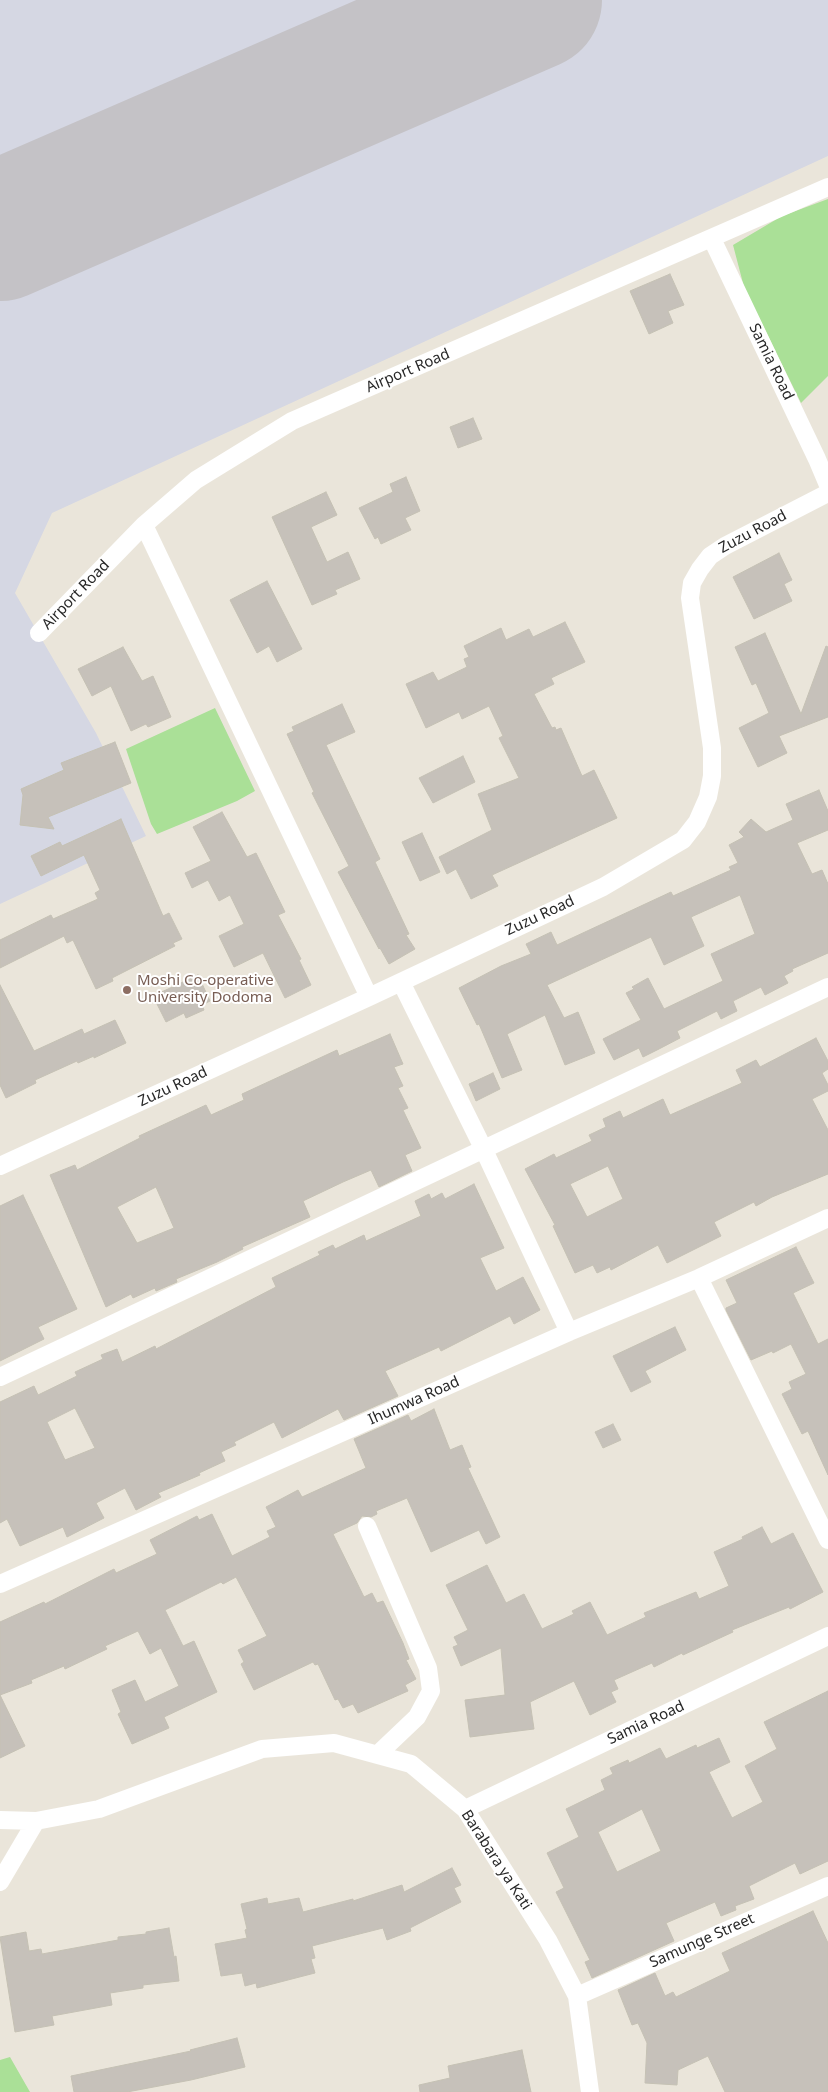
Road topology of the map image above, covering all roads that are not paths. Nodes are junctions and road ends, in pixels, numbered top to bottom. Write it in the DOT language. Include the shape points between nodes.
graph roads {
  1 [pos="828,187"];
  2 [pos="712,239"];
  3 [pos="828,485"];
  4 [pos="828,493"];
  5 [pos="144,525"];
  6 [pos="39,633"];
  7 [pos="401,982"];
  8 [pos="828,987"];
  9 [pos="369,997"];
  10 [pos="483,1148"];
  11 [pos="0,1166"];
  12 [pos="828,1218"];
  13 [pos="699,1278"];
  14 [pos="569,1332"];
  15 [pos="0,1377"];
  16 [pos="367,1526"];
  17 [pos="828,1540"];
  18 [pos="0,1584"];
  19 [pos="828,1636"];
  20 [pos="377,1755"];
  21 [pos="465,1810"];
  22 [pos="0,1820"];
  23 [pos="36,1821"];
  24 [pos="0,1882"];
  25 [pos="828,1886"];
  26 [pos="576,1996"];
  27 [pos="590,2092"];
  1 -- 2 [label="street, Airport Road"];
  2 -- 3 [label="street, Samia Road"];
  2 -- 5 [label="street, Airport Road" via="292,420 196,480"];
  4 -- 7 [label="street, Zuzu Road" via="724,546 710,556 692,583 690,598 712,748 712,776 701,814 683,840 603,887"];
  5 -- 6 [label="street, Airport Road"];
  5 -- 9 [label="street"];
  7 -- 9 [label="street, Zuzu Road"];
  7 -- 10 [label="street"];
  8 -- 10 [label="street"];
  9 -- 11 [label="street, Zuzu Road"];
  10 -- 14 [label="street"];
  10 -- 15 [label="street"];
  12 -- 13 [label="street, Ihumwa Road"];
  13 -- 14 [label="street, Ihumwa Road"];
  13 -- 17 [label="street"];
  14 -- 18 [label="street, Ihumwa Road"];
  16 -- 20 [label="street" via="428,1668 431,1691 417,1717"];
  19 -- 21 [label="street, Samia Road"];
  20 -- 21 [label="street, Barabara ya Kati" via="411,1764"];
  20 -- 23 [label="street, Barabara ya Kati" via="334,1743 262,1749 99,1809"];
  21 -- 26 [label="street, Barabara ya Kati" via="548,1940"];
  22 -- 23 [label="street, Barabara ya Kati"];
  23 -- 24 [label="street"];
  25 -- 26 [label="street, Samunge Street"];
  26 -- 27 [label="street, Barabara ya Kati"];
}
